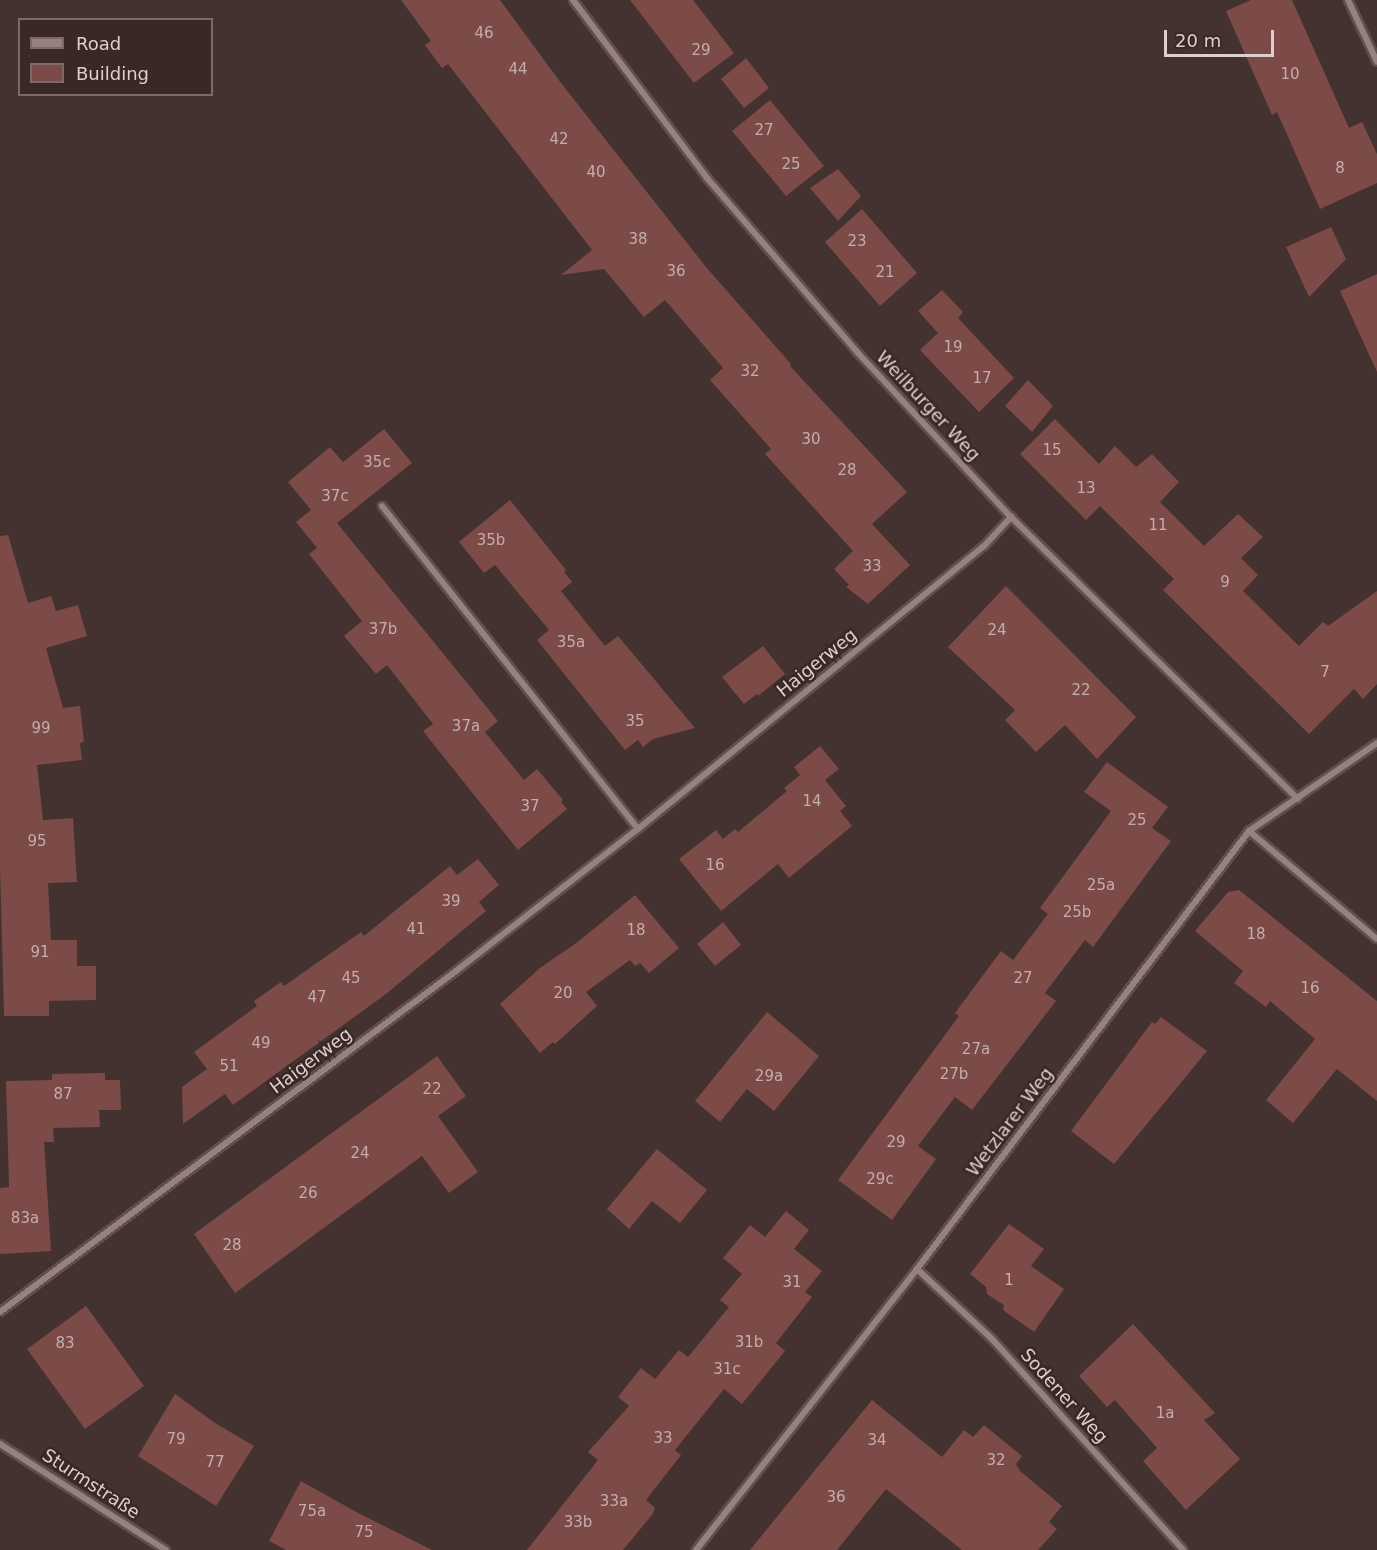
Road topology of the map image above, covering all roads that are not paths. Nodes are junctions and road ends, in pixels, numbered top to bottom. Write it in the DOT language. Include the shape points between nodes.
graph roads {
  1 [pos="573,0"];
  2 [pos="1348,0"];
  3 [pos="1377,62"];
  4 [pos="382,506"];
  5 [pos="1011,517"];
  6 [pos="1377,743"];
  7 [pos="1298,798"];
  8 [pos="638,829"];
  9 [pos="1249,831"];
  10 [pos="1377,939"];
  11 [pos="917,1269"];
  12 [pos="0,1312"];
  13 [pos="0,1444"];
  14 [pos="166,1550"];
  15 [pos="696,1550"];
  16 [pos="1183,1550"];
  1 -- 5 [label="street, Weilburger Weg" via="707,178 857,352"];
  2 -- 3 [label="street"];
  4 -- 8 [label="street"];
  5 -- 7 [label="street, Weilburger Weg"];
  5 -- 8 [label="street, Haigerweg" via="984,546"];
  6 -- 7 [label="street, Wetzlarer Weg"];
  7 -- 9 [label="street, Wetzlarer Weg"];
  8 -- 12 [label="street, Haigerweg" via="447,978"];
  9 -- 10 [label="street"];
  9 -- 11 [label="street, Wetzlarer Weg"];
  11 -- 15 [label="street, Wetzlarer Weg"];
  11 -- 16 [label="street, Sodener Weg" via="992,1340"];
  13 -- 14 [label="street, Sturmstraße"];
}
